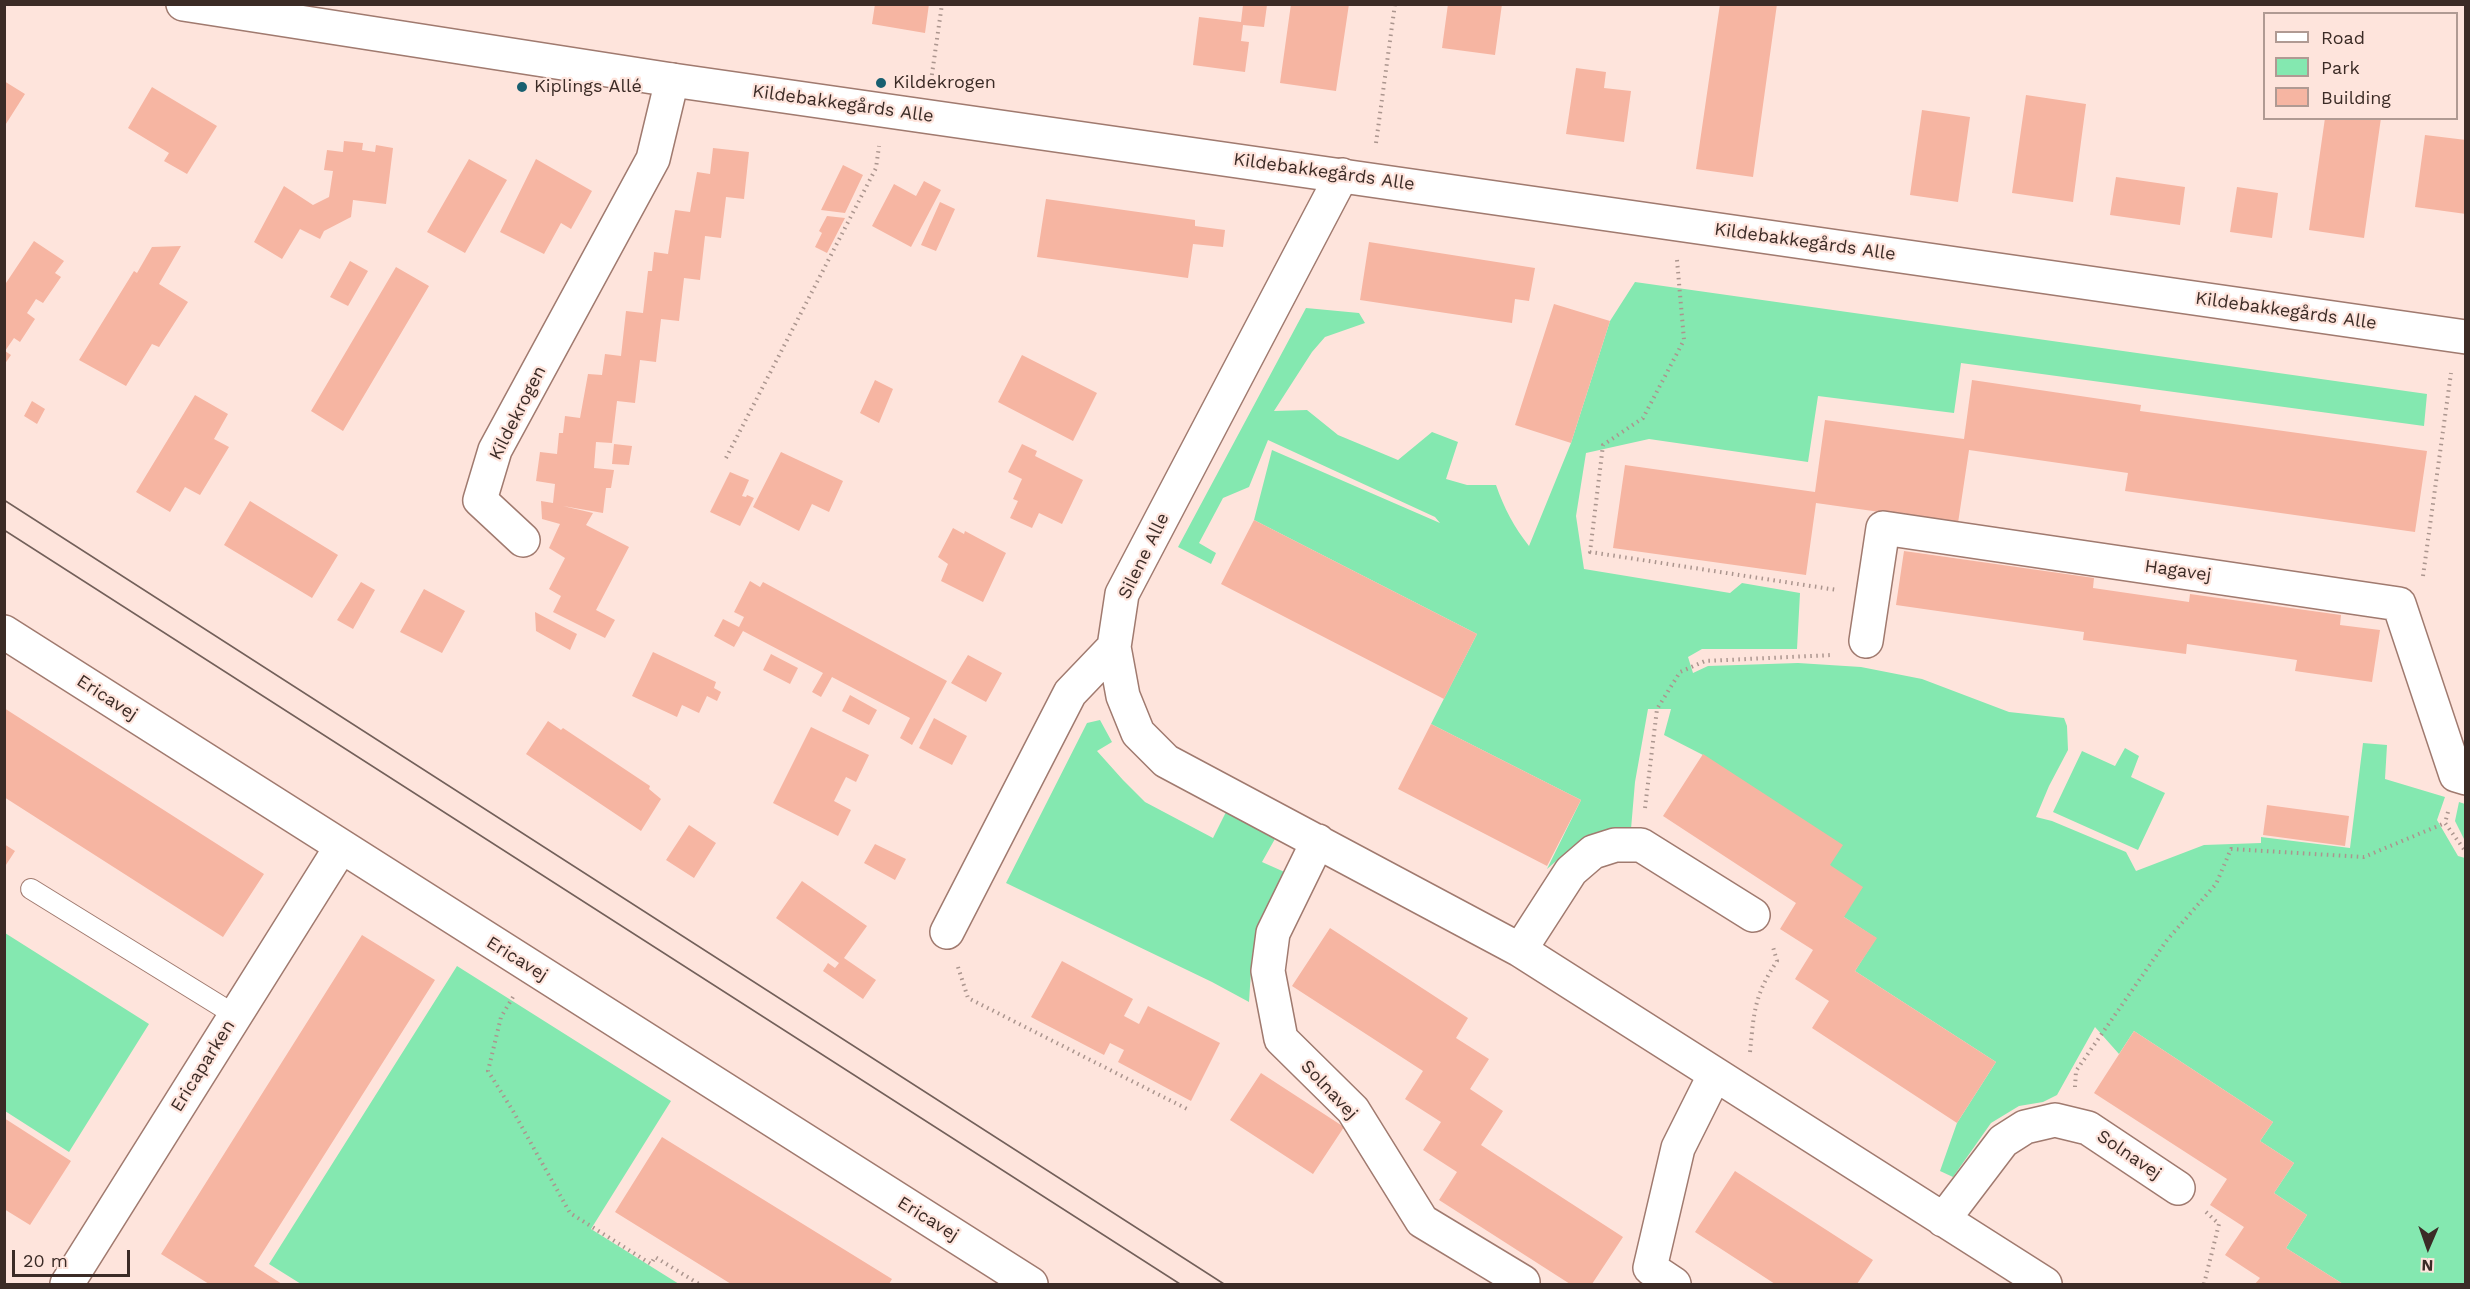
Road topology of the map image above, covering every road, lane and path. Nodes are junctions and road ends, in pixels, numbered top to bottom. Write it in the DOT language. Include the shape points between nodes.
graph roads {
  1 [pos="183,4"];
  2 [pos="942,4"];
  3 [pos="1395,4"];
  4 [pos="672,80"];
  5 [pos="884,110"];
  6 [pos="927,116"];
  7 [pos="1357,177"];
  8 [pos="1673,223"];
  9 [pos="2461,337"];
  10 [pos="726,458"];
  11 [pos="523,540"];
  12 [pos="1873,596"];
  13 [pos="2399,604"];
  14 [pos="4,632"];
  15 [pos="1866,641"];
  16 [pos="1114,647"];
  17 [pos="2466,778"];
  18 [pos="2445,823"];
  19 [pos="1318,841"];
  20 [pos="1641,845"];
  21 [pos="341,847"];
  22 [pos="31,889"];
  23 [pos="1753,915"];
  24 [pos="947,932"];
  25 [pos="1520,950"];
  26 [pos="531,968"];
  27 [pos="235,1015"];
  28 [pos="1729,1083"];
  29 [pos="1189,1110"];
  30 [pos="2070,1123"];
  31 [pos="2178,1188"];
  32 [pos="1943,1220"];
  33 [pos="986,1273"];
  34 [pos="1523,1282"];
  35 [pos="67,1284"];
  36 [pos="699,1284"];
  37 [pos="1031,1284"];
  38 [pos="1674,1284"];
  39 [pos="2045,1284"];
  40 [pos="2204,1284"];
  1 -- 4 [label="street, Kildebakkegårds Alle"];
  2 -- 6 [label="path"];
  3 -- 7 [label="path"];
  4 -- 5 [label="street, Kildebakkegårds Alle"];
  4 -- 11 [label="street, Kildekrogen" via="653,159 495,450 480,500"];
  5 -- 6 [label="street, Kildebakkegårds Alle"];
  5 -- 10 [label="path" via="876,168"];
  6 -- 7 [label="street, Kildebakkegårds Alle"];
  7 -- 8 [label="street, Kildebakkegårds Alle"];
  7 -- 16 [label="street, Silene Alle" via="1122,594"];
  8 -- 9 [label="street, Kildebakkegårds Alle"];
  8 -- 12 [label="path" via="1684,340 1643,418 1603,445 1590,552"];
  9 -- 13 [label="path" via="2424,574"];
  12 -- 13 [label="street, Hagavej" via="1883,528"];
  12 -- 15 [label="street, Hagavej"];
  13 -- 17 [label="street" via="2456,775"];
  14 -- 21 [label="street, Ericavej"];
  15 -- 20 [label="path" via="1829,657 1705,662 1680,672 1657,709"];
  16 -- 19 [label="street" via="1123,696 1138,733 1166,761"];
  16 -- 24 [label="street" via="1070,693"];
  18 -- 30 [label="path" via="2364,857 2231,849 2216,884 2167,940 2076,1071"];
  19 -- 25 [label="street"];
  19 -- 34 [label="street, Solnavej" via="1273,933 1268,971 1281,1039 1353,1110 1422,1221"];
  20 -- 23 [label="street"];
  20 -- 25 [label="street" via="1615,844 1593,852 1571,871"];
  21 -- 26 [label="street, Ericavej"];
  21 -- 27 [label="street, Ericaparken"];
  22 -- 27 [label="lane"];
  23 -- 28 [label="path" via="1771,940 1777,961 1754,1006 1750,1059"];
  24 -- 29 [label="path" via="968,998"];
  25 -- 28 [label="street"];
  26 -- 33 [label="street, Ericavej"];
  26 -- 36 [label="path" via="501,1017 488,1071 570,1213 651,1264 655,1257"];
  27 -- 35 [label="street, Ericaparken"];
  28 -- 32 [label="street"];
  28 -- 38 [label="street" via="1678,1148 1650,1268"];
  30 -- 31 [label="street, Solnavej" via="2088,1128"];
  30 -- 32 [label="street, Solnavej" via="2055,1120 2025,1127 2003,1141"];
  31 -- 40 [label="path" via="2219,1224"];
  32 -- 39 [label="street"];
  33 -- 37 [label="street, Ericavej"];
}
